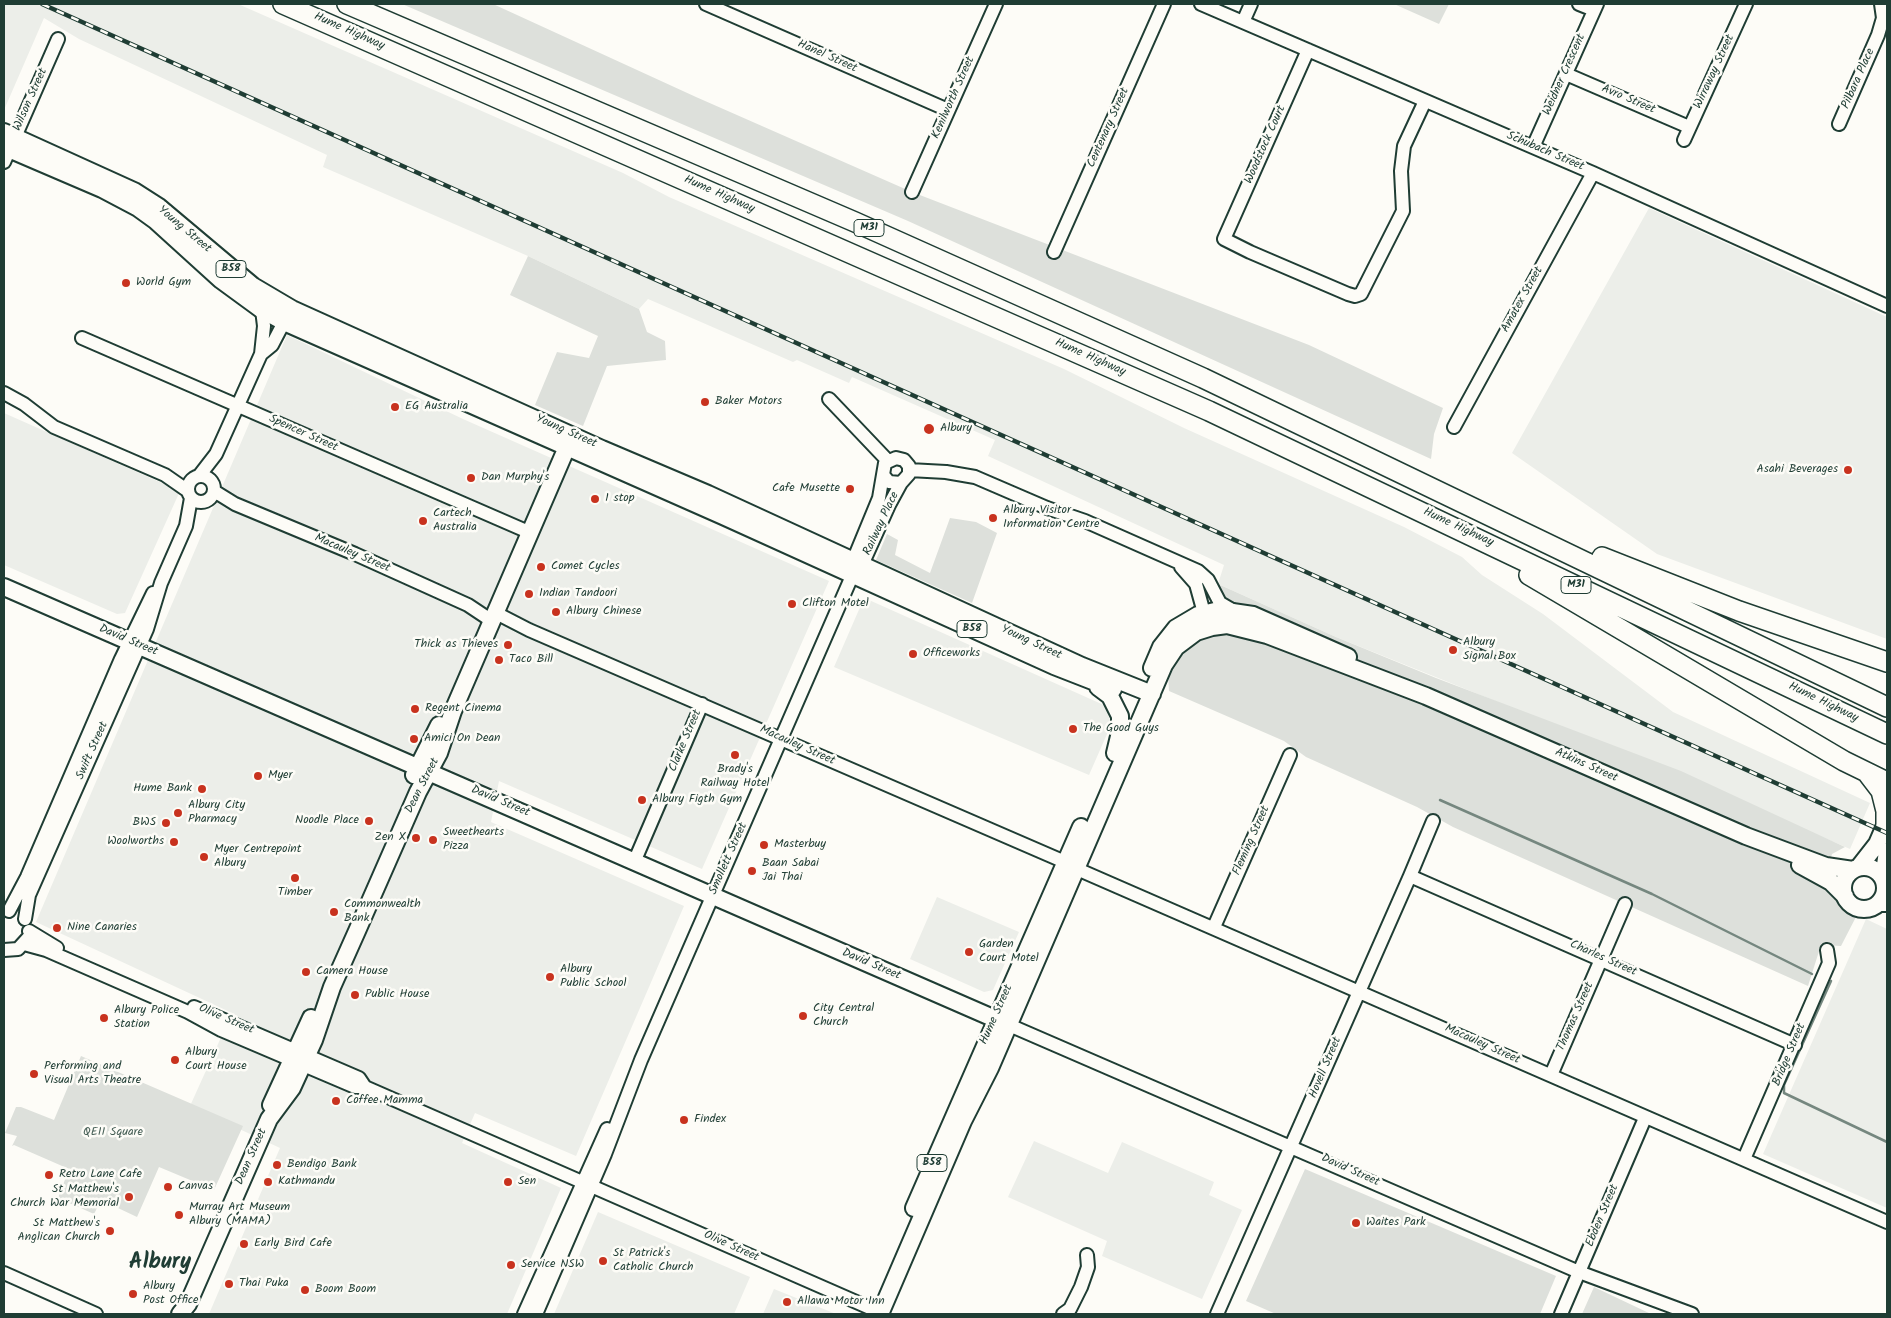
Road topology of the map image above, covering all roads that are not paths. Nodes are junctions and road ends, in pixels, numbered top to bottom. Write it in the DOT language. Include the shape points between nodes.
graph roads {
  1 [pos="283,4"];
  2 [pos="347,4"];
  3 [pos="706,4"];
  4 [pos="996,4"];
  5 [pos="1164,4"];
  6 [pos="1201,4"];
  7 [pos="1251,4"];
  8 [pos="1579,4"];
  9 [pos="1746,4"];
  10 [pos="1882,4"];
  11 [pos="1595,7"];
  12 [pos="1243,22"];
  13 [pos="58,39"];
  14 [pos="1308,50"];
  15 [pos="1566,74"];
  16 [pos="1425,101"];
  17 [pos="948,110"];
  18 [pos="1839,124"];
  19 [pos="1689,127"];
  20 [pos="1684,140"];
  21 [pos="7,145"];
  22 [pos="1532,147"];
  23 [pos="1593,173"];
  24 [pos="912,192"];
  25 [pos="1054,252"];
  26 [pos="277,301"];
  27 [pos="1887,306"];
  28 [pos="262,310"];
  29 [pos="284,322"];
  30 [pos="82,338"];
  31 [pos="261,354"];
  32 [pos="4,393"];
  33 [pos="829,399"];
  34 [pos="238,406"];
  35 [pos="1454,427"];
  36 [pos="1264,437"];
  37 [pos="565,442"];
  38 [pos="216,454"];
  39 [pos="888,461"];
  40 [pos="1384,466"];
  41 [pos="909,470"];
  42 [pos="884,476"];
  43 [pos="902,483"];
  44 [pos="192,486"];
  45 [pos="210,495"];
  46 [pos="186,526"];
  47 [pos="527,532"];
  48 [pos="1176,562"];
  49 [pos="856,568"];
  50 [pos="4,587"];
  51 [pos="1204,612"];
  52 [pos="1244,612"];
  53 [pos="491,616"];
  54 [pos="134,643"];
  55 [pos="1304,651"];
  56 [pos="1887,662"];
  57 [pos="1091,682"];
  58 [pos="1145,696"];
  59 [pos="1426,696"];
  60 [pos="702,704"];
  61 [pos="1887,707"];
  62 [pos="98,728"];
  63 [pos="1887,734"];
  64 [pos="782,739"];
  65 [pos="1115,752"];
  66 [pos="1290,755"];
  67 [pos="424,769"];
  68 [pos="1868,774"];
  69 [pos="1887,782"];
  70 [pos="1433,820"];
  71 [pos="1886,823"];
  72 [pos="1746,836"];
  73 [pos="1887,852"];
  74 [pos="634,860"];
  75 [pos="1071,866"];
  76 [pos="1856,869"];
  77 [pos="1410,876"];
  78 [pos="1885,883"];
  79 [pos="712,896"];
  80 [pos="1845,896"];
  81 [pos="1625,904"];
  82 [pos="1882,905"];
  83 [pos="6,912"];
  84 [pos="27,925"];
  85 [pos="1214,928"];
  86 [pos="24,944"];
  87 [pos="1827,950"];
  88 [pos="6,954"];
  89 [pos="1602,958"];
  90 [pos="1358,991"];
  91 [pos="153,993"];
  92 [pos="1002,1022"];
  93 [pos="1795,1045"];
  94 [pos="299,1057"];
  95 [pos="1551,1075"];
  96 [pos="1645,1118"];
  97 [pos="1292,1146"];
  98 [pos="1744,1159"];
  99 [pos="587,1185"];
  100 [pos="1887,1222"];
  101 [pos="1087,1255"];
  102 [pos="551,1267"];
  103 [pos="1579,1272"];
  104 [pos="4,1273"];
  105 [pos="186,1311"];
  106 [pos="877,1312"];
  107 [pos="96,1314"];
  108 [pos="524,1314"];
  109 [pos="536,1314"];
  110 [pos="1063,1314"];
  111 [pos="1217,1314"];
  112 [pos="1561,1314"];
  113 [pos="1692,1314"];
  1 -- 36 [label="highway, Hume Highway / M31"];
  2 -- 40 [label="highway, Hume Highway / M31" via="944,262 1203,378"];
  3 -- 17 [label="street, Hanel Street"];
  4 -- 17 [label="street, Kenilworth Street"];
  5 -- 25 [label="street, Centenary Street"];
  6 -- 12 [label="street, Schubach Street"];
  7 -- 12 [label="street"];
  8 -- 11 [label="street"];
  9 -- 19 [label="street, Wirraway Street"];
  10 -- 18 [label="street, Pilbara Place" via="1878,35"];
  11 -- 15 [label="street, Weidner Crescent"];
  12 -- 14 [label="street, Schubach Street"];
  13 -- 21 [label="street, Wilson Street"];
  14 -- 16 [label="street, Schubach Street"];
  14 -- 16 [label="street, Woodstock Court" via="1222,240 1359,298 1403,211 1401,160"];
  15 -- 19 [label="street, Avro Street"];
  15 -- 22 [label="street, Weidner Crescent"];
  16 -- 22 [label="street, Schubach Street"];
  17 -- 24 [label="street, Kenilworth Street"];
  19 -- 20 [label="street, Wirraway Street"];
  21 -- 26 [label="main road, Young Street / B58" via="134,191 159,207 230,268"];
  21 -- 28 [label="main road, Young Street / B58" via="138,208 221,280"];
  22 -- 23 [label="street, Schubach Street"];
  23 -- 27 [label="street, Schubach Street"];
  23 -- 35 [label="street, Amatex Street"];
  26 -- 29 [label="main road"];
  26 -- 37 [label="main road, Young Street / B58"];
  28 -- 29 [label="main road, Young Street / B58"];
  28 -- 31 [label="street, Swift Street"];
  29 -- 31 [label="street, Swift Street" via="272,345"];
  29 -- 37 [label="main road, Young Street / B58"];
  30 -- 34 [label="street, Spencer Street"];
  31 -- 34 [label="street, Swift Street"];
  32 -- 44 [label="street" via="54,427"];
  33 -- 39 [label="street" via="846,413"];
  34 -- 38 [label="street, Swift Street"];
  34 -- 47 [label="street, Spencer Street"];
  36 -- 63 [label="highway, Hume Highway / M31"];
  36 -- 68 [label="highway" via="1496,556"];
  37 -- 47 [label="main road, Dean Street"];
  37 -- 49 [label="main road, Young Street / B58" via="723,516"];
  38 -- 44 [label="street, Swift Street"];
  38 -- 45 [label="street, Swift Street"];
  39 -- 41 [label="street" via="900,458"];
  39 -- 42 [label="street"];
  40 -- 56 [label="highway" via="1425,480 1562,542 1656,579"];
  40 -- 61 [label="highway, Hume Highway / M31"];
  41 -- 43 [label="street"];
  41 -- 48 [label="street" via="975,477"];
  42 -- 43 [label="street" via="889,482"];
  42 -- 49 [label="street, Railway Place"];
  43 -- 49 [label="street, Railway Place"];
  44 -- 45 [label="street"];
  44 -- 45 [label="street" via="207,478"];
  44 -- 46 [label="street, Swift Street"];
  45 -- 46 [label="street, Swift Street"];
  45 -- 53 [label="street, Macauley Street" via="355,554"];
  46 -- 54 [label="street, Swift Street" via="161,583 157,601"];
  47 -- 53 [label="main road, Dean Street"];
  48 -- 51 [label="street" via="1194,580"];
  48 -- 52 [label="street" via="1205,576 1222,605"];
  49 -- 57 [label="main road, Young Street / B58"];
  49 -- 58 [label="main road, Young Street / B58"];
  49 -- 64 [label="street, Smollett Street"];
  50 -- 54 [label="main road, David Street"];
  51 -- 52 [label="main road, Atkins Street"];
  51 -- 55 [label="main road" via="1212,617 1251,623"];
  51 -- 58 [label="main road, Atkins Street" via="1170,634 1158,652"];
  52 -- 59 [label="main road, Atkins Street" via="1294,632"];
  53 -- 60 [label="street, Macauley Street"];
  53 -- 67 [label="main road, Dean Street" via="445,739"];
  54 -- 62 [label="street, Swift Street"];
  54 -- 67 [label="main road, David Street"];
  55 -- 58 [label="main road, Atkins Street" via="1240,627 1212,626 1176,646"];
  55 -- 59 [label="main road, Atkins Street"];
  57 -- 58 [label="main road, Young Street / B58"];
  57 -- 65 [label="main road, B58" via="1110,696 1120,716"];
  58 -- 65 [label="main road, Hume Street / B58"];
  58 -- 75 [label="main road, Hume Street / B58"];
  59 -- 72 [label="main road, Atkins Street"];
  60 -- 64 [label="street, Macauley Street"];
  60 -- 74 [label="street, Clarke Street"];
  62 -- 83 [label="street, Swift Street" via="27,877"];
  62 -- 84 [label="street, Swift Street" via="29,895"];
  64 -- 75 [label="street, Macauley Street"];
  64 -- 79 [label="street, Smollett Street"];
  65 -- 75 [label="main road, Hume Street / B58"];
  66 -- 85 [label="street, Fleming Street"];
  67 -- 74 [label="main road, David Street"];
  67 -- 94 [label="main road, Dean Street" via="418,792"];
  68 -- 69 [label="highway"];
  68 -- 71 [label="highway" via="1881,791"];
  70 -- 77 [label="street, Hovell Street"];
  71 -- 76 [label="main road" via="1876,844"];
  72 -- 76 [label="main road, Atkins Street" via="1826,866"];
  72 -- 80 [label="main road, Atkins Street" via="1831,882"];
  73 -- 78 [label="main road"];
  74 -- 79 [label="main road, David Street"];
  75 -- 85 [label="street, Macauley Street"];
  75 -- 92 [label="main road, Hume Street / B58"];
  76 -- 78 [label="main road" via="1872,868"];
  76 -- 80 [label="main road" via="1844,882"];
  77 -- 89 [label="street, Charles Street"];
  77 -- 90 [label="street, Hovell Street"];
  78 -- 82 [label="main road"];
  79 -- 92 [label="main road, David Street"];
  79 -- 99 [label="street, Smollett Street"];
  80 -- 82 [label="main road" via="1855,906 1869,908"];
  81 -- 89 [label="street, Thomas Street"];
  83 -- 84 [label="street, Olive Street" via="18,913"];
  84 -- 86 [label="street, Swift Street"];
  84 -- 91 [label="street, Olive Street" via="50,944"];
  85 -- 90 [label="street, Macauley Street"];
  86 -- 88 [label="street"];
  86 -- 91 [label="street, Olive Street"];
  87 -- 93 [label="street, Bridge Street" via="1830,963"];
  89 -- 93 [label="street, Charles Street"];
  89 -- 95 [label="street, Thomas Street"];
  90 -- 95 [label="street, Macauley Street"];
  90 -- 97 [label="street, Hovell Street"];
  91 -- 94 [label="street, Olive Street"];
  92 -- 97 [label="street, David Street"];
  92 -- 106 [label="main road, Hume Street / B58"];
  93 -- 98 [label="street, Bridge Street"];
  94 -- 99 [label="street, Olive Street" via="355,1087 365,1087"];
  94 -- 105 [label="main road, Dean Street" via="292,1088 269,1119"];
  95 -- 96 [label="street, Macauley Street"];
  96 -- 98 [label="street, Macauley Street"];
  96 -- 103 [label="street, Ebden Street"];
  97 -- 103 [label="street, David Street"];
  97 -- 111 [label="street, Hovell Street"];
  98 -- 100 [label="street, Macauley Street"];
  99 -- 102 [label="street, Smollett Street"];
  99 -- 106 [label="street, Olive Street"];
  101 -- 110 [label="street" via="1088,1268 1081,1287 1070,1309"];
  102 -- 108 [label="street, Smollett Street"];
  102 -- 109 [label="street, Smollett Street"];
  103 -- 112 [label="street, Ebden Street"];
  103 -- 113 [label="street, David Street"];
  104 -- 107 [label="street"];
}
